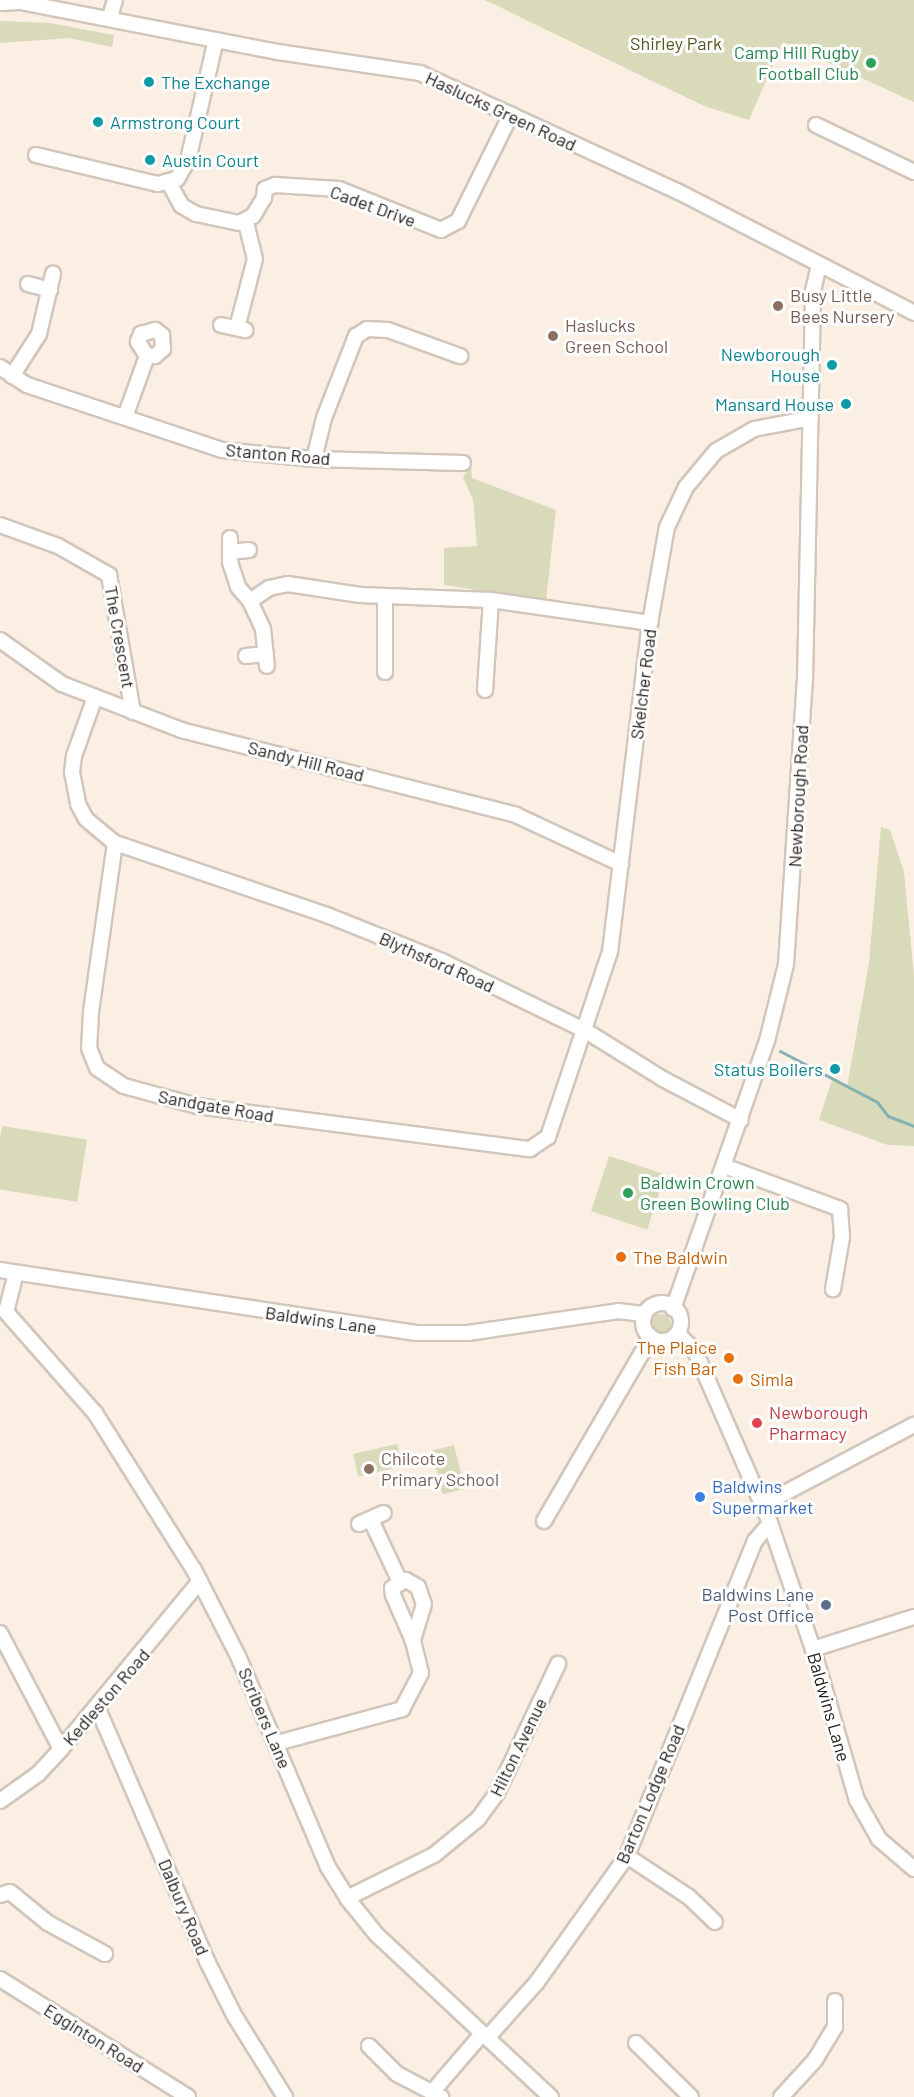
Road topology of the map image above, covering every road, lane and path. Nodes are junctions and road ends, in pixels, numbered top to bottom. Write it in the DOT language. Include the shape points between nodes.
graph roads {
  1 [pos="115,0"];
  2 [pos="19,1"];
  3 [pos="0,3"];
  4 [pos="110,18"];
  5 [pos="216,40"];
  6 [pos="511,114"];
  7 [pos="816,125"];
  8 [pos="36,155"];
  9 [pos="914,172"];
  10 [pos="169,183"];
  11 [pos="246,222"];
  12 [pos="819,266"];
  13 [pos="53,274"];
  14 [pos="28,284"];
  15 [pos="50,290"];
  16 [pos="914,313"];
  17 [pos="221,325"];
  18 [pos="147,356"];
  19 [pos="460,356"];
  20 [pos="0,367"];
  21 [pos="12,376"];
  22 [pos="125,417"];
  23 [pos="811,418"];
  24 [pos="314,459"];
  25 [pos="463,463"];
  26 [pos="0,525"];
  27 [pos="249,550"];
  28 [pos="385,596"];
  29 [pos="490,600"];
  30 [pos="250,602"];
  31 [pos="650,623"];
  32 [pos="0,640"];
  33 [pos="246,656"];
  34 [pos="385,672"];
  35 [pos="485,690"];
  36 [pos="95,697"];
  37 [pos="134,712"];
  38 [pos="115,843"];
  39 [pos="621,864"];
  40 [pos="586,1031"];
  41 [pos="741,1120"];
  42 [pos="724,1166"];
  43 [pos="0,1270"];
  44 [pos="16,1272"];
  45 [pos="833,1288"];
  46 [pos="3,1309"];
  47 [pos="673,1309"];
  48 [pos="643,1314"];
  49 [pos="678,1334"];
  50 [pos="651,1337"];
  51 [pos="914,1425"];
  52 [pos="762,1505"];
  53 [pos="371,1519"];
  54 [pos="544,1521"];
  55 [pos="770,1523"];
  56 [pos="200,1581"];
  57 [pos="400,1582"];
  58 [pos="914,1617"];
  59 [pos="0,1633"];
  60 [pos="413,1641"];
  61 [pos="813,1650"];
  62 [pos="558,1664"];
  63 [pos="98,1708"];
  64 [pos="277,1743"];
  65 [pos="61,1749"];
  66 [pos="0,1801"];
  67 [pos="627,1856"];
  68 [pos="914,1869"];
  69 [pos="0,1894"];
  70 [pos="347,1898"];
  71 [pos="715,1922"];
  72 [pos="105,1954"];
  73 [pos="0,1979"];
  74 [pos="836,2001"];
  75 [pos="485,2036"];
  76 [pos="636,2043"];
  77 [pos="369,2046"];
  78 [pos="437,2094"];
  79 [pos="548,2096"];
  80 [pos="188,2097"];
  81 [pos="285,2097"];
  82 [pos="691,2097"];
  83 [pos="781,2097"];
  1 -- 4 [label="street"];
  2 -- 3 [label="street, Haslucks Green Road"];
  2 -- 4 [label="street, Haslucks Green Road"];
  4 -- 5 [label="street, Haslucks Green Road"];
  5 -- 6 [label="street, Haslucks Green Road" via="420,73"];
  5 -- 10 [label="street" via="188,160 177,179"];
  6 -- 11 [label="street, Cadet Drive" via="458,221 449,228 441,230 339,189 275,185 265,189 260,207"];
  6 -- 12 [label="street, Haslucks Green Road" via="677,191"];
  7 -- 9 [label="street"];
  8 -- 10 [label="street" via="134,180"];
  10 -- 11 [label="street" via="182,206 196,214"];
  11 -- 17 [label="street" via="255,259 242,329"];
  12 -- 16 [label="street, Haslucks Green Road"];
  12 -- 23 [label="street, Newborough Road" via="813,291"];
  13 -- 15 [label="street"];
  14 -- 15 [label="street"];
  15 -- 21 [label="street" via="39,334"];
  18 -- 22 [label="street"];
  19 -- 24 [label="street" via="388,330 367,329 356,336 324,418"];
  20 -- 21 [label="street, Stanton Road"];
  21 -- 22 [label="street, Stanton Road" via="27,385"];
  22 -- 24 [label="street, Stanton Road" via="222,450"];
  23 -- 31 [label="street, Skelcher Road" via="770,425 731,440 716,451 686,487 668,527"];
  23 -- 41 [label="street, Newborough Road" via="805,680 790,933 778,1007"];
  24 -- 25 [label="street, Stanton Road"];
  26 -- 37 [label="street, The Crescent" via="58,546 110,575"];
  27 -- 30 [label="street" via="230,545 238,588"];
  28 -- 29 [label="street"];
  28 -- 30 [label="street" via="288,584 269,588"];
  28 -- 34 [label="street"];
  29 -- 31 [label="street"];
  29 -- 35 [label="street"];
  30 -- 33 [label="street" via="263,629 266,660"];
  31 -- 39 [label="street, Skelcher Road"];
  32 -- 36 [label="street, Sandy Hill Road" via="62,684"];
  36 -- 37 [label="street, Sandy Hill Road"];
  36 -- 38 [label="street" via="74,756 73,787 86,819"];
  37 -- 39 [label="street, Sandy Hill Road" via="181,729 516,815"];
  38 -- 40 [label="street, Blythsford Road" via="327,915 422,953"];
  38 -- 40 [label="street, Sandgate Road" via="89,1048 97,1068 124,1086 197,1106 530,1149 548,1137"];
  39 -- 40 [label="street, Skelcher Road" via="610,952"];
  40 -- 41 [label="street, Blythsford Road" via="663,1079"];
  41 -- 42 [label="street, Newborough Road"];
  42 -- 45 [label="street" via="840,1209 842,1237"];
  42 -- 47 [label="street, Newborough Road"];
  43 -- 44 [label="street, Baldwins Lane"];
  44 -- 46 [label="street, Scribers Lane"];
  44 -- 48 [label="street, Baldwins Lane" via="416,1333 468,1333 618,1311"];
  46 -- 56 [label="street, Scribers Lane" via="95,1413"];
  47 -- 48 [label="street" via="658,1303"];
  47 -- 49 [label="street" via="681,1319"];
  48 -- 50 [label="street" via="642,1325"];
  49 -- 50 [label="street" via="664,1341"];
  49 -- 52 [label="street, Baldwins Lane" via="696,1351"];
  50 -- 54 [label="street"];
  51 -- 52 [label="street"];
  52 -- 55 [label="street, Baldwins Lane"];
  53 -- 57 [label="street"];
  55 -- 61 [label="street, Baldwins Lane"];
  55 -- 67 [label="street, Barton Lodge Road" via="755,1541"];
  56 -- 63 [label="street, Kedleston Road"];
  56 -- 64 [label="street, Scribers Lane"];
  57 -- 60 [label="street" via="393,1588 393,1595"];
  57 -- 60 [label="street" via="413,1581 424,1604"];
  58 -- 61 [label="street"];
  59 -- 65 [label="street"];
  60 -- 64 [label="street" via="421,1673 402,1709"];
  61 -- 68 [label="street, Baldwins Lane" via="857,1800 879,1839"];
  62 -- 70 [label="street, Hilton Avenue" via="489,1807 457,1839 434,1855"];
  63 -- 65 [label="street, Kedleston Road"];
  63 -- 81 [label="street, Dalbury Road" via="212,1970 234,2015"];
  64 -- 70 [label="street, Scribers Lane" via="328,1867"];
  65 -- 66 [label="street, Kedleston Road" via="38,1774"];
  67 -- 71 [label="street" via="689,1897"];
  67 -- 75 [label="street, Barton Lodge Road" via="537,1982"];
  69 -- 72 [label="street" via="10,1892 48,1923"];
  70 -- 75 [label="street, Scribers Lane" via="377,1935"];
  73 -- 80 [label="street, Egginton Road"];
  74 -- 83 [label="street" via="835,2027 815,2060"];
  75 -- 78 [label="street, Barton Lodge Road"];
  75 -- 79 [label="street, Scribers Lane"];
  76 -- 82 [label="street"];
  77 -- 78 [label="street" via="397,2074"];
}
